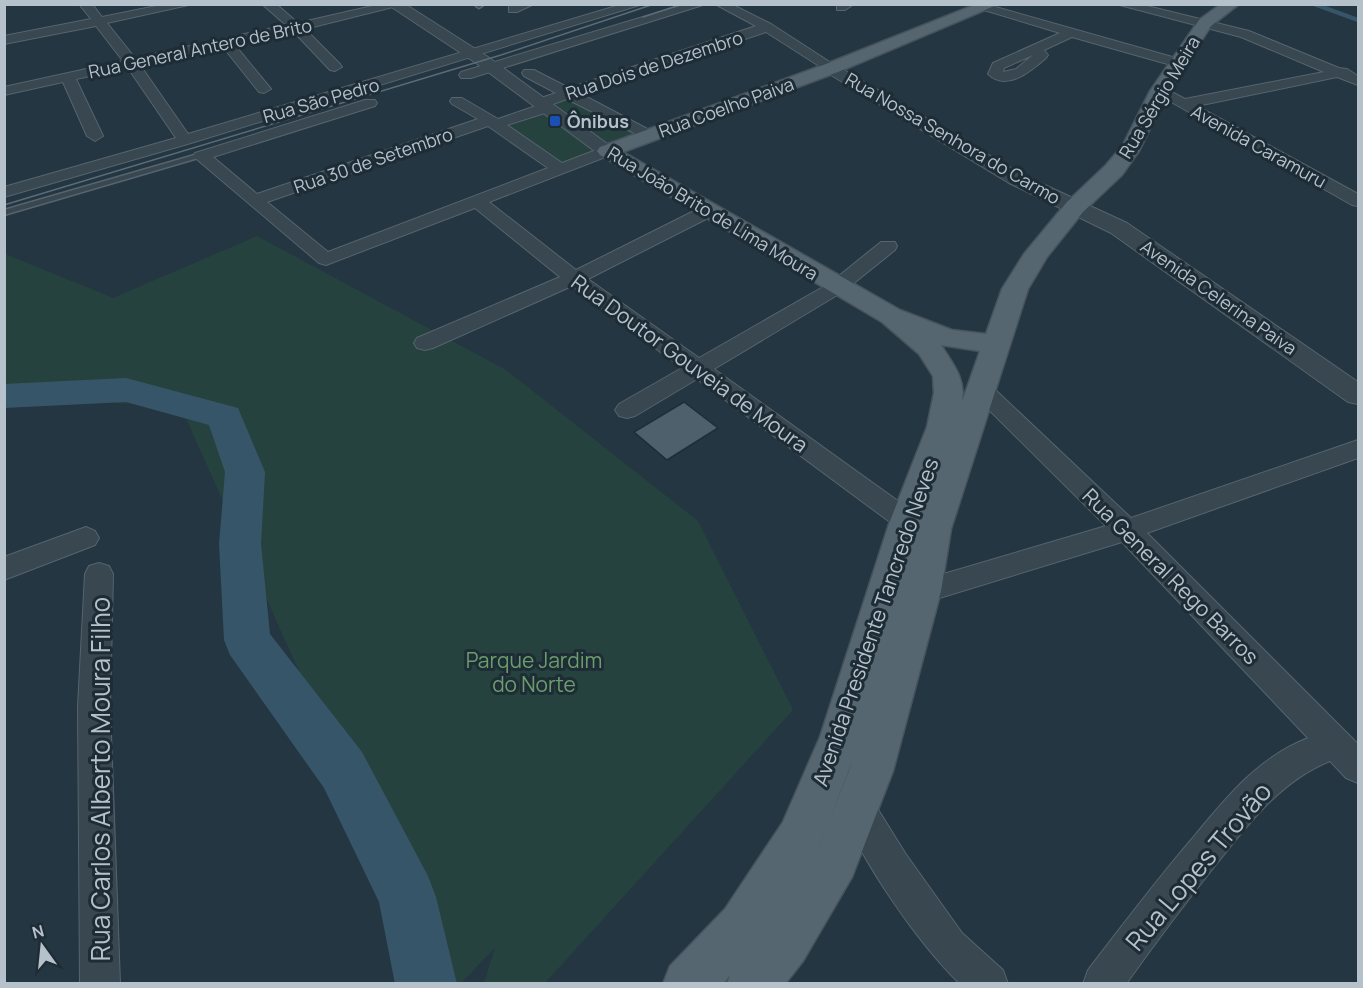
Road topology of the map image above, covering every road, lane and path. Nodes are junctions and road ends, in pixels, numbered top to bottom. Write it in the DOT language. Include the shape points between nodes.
graph roads {
  1 [pos="86,4"];
  2 [pos="187,4"];
  3 [pos="268,4"];
  4 [pos="528,4"];
  5 [pos="637,4"];
  6 [pos="700,4"];
  7 [pos="721,4"];
  8 [pos="1122,4"];
  9 [pos="1232,4"];
  10 [pos="396,5"];
  11 [pos="982,6"];
  12 [pos="513,9"];
  13 [pos="99,21"];
  14 [pos="1205,23"];
  15 [pos="296,27"];
  16 [pos="767,27"];
  17 [pos="1071,33"];
  18 [pos="4,40"];
  19 [pos="226,42"];
  20 [pos="1036,50"];
  21 [pos="482,61"];
  22 [pos="130,62"];
  23 [pos="1178,63"];
  24 [pos="336,67"];
  25 [pos="832,68"];
  26 [pos="1359,69"];
  27 [pos="1340,72"];
  28 [pos="529,73"];
  29 [pos="68,77"];
  30 [pos="451,79"];
  31 [pos="1359,81"];
  32 [pos="264,88"];
  33 [pos="4,91"];
  34 [pos="1159,91"];
  35 [pos="569,93"];
  36 [pos="384,99"];
  37 [pos="457,101"];
  38 [pos="1184,104"];
  39 [pos="543,106"];
  40 [pos="493,122"];
  41 [pos="95,136"];
  42 [pos="650,136"];
  43 [pos="185,140"];
  44 [pos="607,151"];
  45 [pos="201,156"];
  46 [pos="560,169"];
  47 [pos="4,192"];
  48 [pos="256,200"];
  49 [pos="477,201"];
  50 [pos="1359,201"];
  51 [pos="1075,207"];
  52 [pos="708,212"];
  53 [pos="4,213"];
  54 [pos="888,246"];
  55 [pos="574,278"];
  56 [pos="837,286"];
  57 [pos="891,316"];
  58 [pos="425,344"];
  59 [pos="995,344"];
  60 [pos="697,367"];
  61 [pos="980,388"];
  62 [pos="1359,394"];
  63 [pos="627,410"];
  64 [pos="1359,449"];
  65 [pos="908,521"];
  66 [pos="1127,530"];
  67 [pos="86,538"];
  68 [pos="4,569"];
  69 [pos="99,574"];
  70 [pos="922,591"];
  71 [pos="1347,755"];
  72 [pos="857,807"];
  73 [pos="100,984"];
  74 [pos="688,984"];
  75 [pos="752,984"];
  76 [pos="989,984"];
  77 [pos="1102,984"];
  1 -- 13 [label="street"];
  2 -- 13 [label="street"];
  3 -- 15 [label="street"];
  4 -- 12 [label="street"];
  5 -- 21 [label="street, Rua São Pedro"];
  6 -- 21 [label="street, Rua São Pedro"];
  7 -- 16 [label="street"];
  8 -- 14 [label="street"];
  9 -- 14 [label="main road, Rua Sérgio Meira"];
  10 -- 15 [label="street, Rua General Antero de Brito"];
  10 -- 21 [label="street, Rua João Brito de Lima Moura"];
  11 -- 17 [label="street"];
  11 -- 25 [label="main road, Rua Coelho Paiva"];
  13 -- 18 [label="street"];
  13 -- 22 [label="street"];
  14 -- 23 [label="main road, Rua Sérgio Meira"];
  14 -- 27 [label="street" via="1245,34"];
  15 -- 19 [label="street, Rua General Antero de Brito"];
  15 -- 24 [label="street"];
  16 -- 25 [label="street"];
  16 -- 35 [label="street, Rua Dois de Dezembro"];
  17 -- 20 [label="street"];
  17 -- 23 [label="street"];
  19 -- 22 [label="street, Rua General Antero de Brito"];
  19 -- 32 [label="street"];
  21 -- 30 [label="street, Rua São Pedro"];
  21 -- 39 [label="street, Rua João Brito de Lima Moura"];
  21 -- 43 [label="street, Rua São Pedro"];
  22 -- 29 [label="street, Rua General Antero de Brito"];
  22 -- 43 [label="street"];
  23 -- 34 [label="main road, Rua Sérgio Meira"];
  25 -- 42 [label="main road, Rua Coelho Paiva"];
  25 -- 51 [label="street, Rua Nossa Senhora do Carmo" via="1016,179"];
  26 -- 27 [label="street"];
  27 -- 31 [label="street"];
  27 -- 38 [label="street"];
  28 -- 35 [label="street"];
  29 -- 33 [label="street, Rua General Antero de Brito"];
  29 -- 41 [label="street"];
  34 -- 38 [label="street, Avenida Caramuru"];
  34 -- 51 [label="main road, Rua Sérgio Meira" via="1132,147"];
  35 -- 39 [label="street, Rua Dois de Dezembro"];
  35 -- 42 [label="street"];
  36 -- 45 [label="street, Rua São Pedro"];
  37 -- 40 [label="street"];
  38 -- 50 [label="street, Avenida Caramuru"];
  39 -- 40 [label="street, Rua Dois de Dezembro"];
  39 -- 44 [label="street, Rua João Brito de Lima Moura"];
  40 -- 46 [label="street"];
  40 -- 48 [label="street, Rua 30 de Setembro"];
  42 -- 44 [label="main road, Rua Coelho Paiva"];
  43 -- 47 [label="street, Rua São Pedro"];
  44 -- 46 [label="street, Rua Coelho Paiva"];
  44 -- 52 [label="main road, Rua João Brito de Lima Moura"];
  45 -- 48 [label="street"];
  45 -- 53 [label="lane"];
  46 -- 49 [label="street, Rua Coelho Paiva"];
  48 -- 49 [label="street, Rua Coelho Paiva" via="326,260"];
  49 -- 55 [label="street, Rua Doutor Gouveia de Moura"];
  51 -- 59 [label="main road, Rua Sérgio Meira" via="1036,254 1015,289"];
  51 -- 62 [label="street, Avenida Celerina Paiva" via="1119,228"];
  52 -- 55 [label="street"];
  52 -- 56 [label="main road, Rua João Brito de Lima Moura"];
  54 -- 56 [label="street"];
  55 -- 58 [label="street"];
  55 -- 60 [label="street, Rua Doutor Gouveia de Moura"];
  56 -- 57 [label="main road, Rua João Brito de Lima Moura"];
  56 -- 60 [label="street"];
  57 -- 59 [label="main road" via="946,338"];
  57 -- 65 [label="main road, Avenida Presidente Tancredo Neves" via="938,360 947,376 949,393 942,427"];
  59 -- 61 [label="main road, Avenida Presidente Tancredo Neves"];
  60 -- 63 [label="street"];
  60 -- 65 [label="street, Rua Doutor Gouveia de Moura"];
  61 -- 66 [label="street, Rua General Rego Barros"];
  61 -- 70 [label="main road, Avenida Presidente Tancredo Neves" via="934,529"];
  64 -- 66 [label="street"];
  65 -- 74 [label="main road, Avenida Presidente Tancredo Neves" via="841,738 799,838 742,926"];
  66 -- 70 [label="street"];
  66 -- 71 [label="street, Rua General Rego Barros"];
  67 -- 68 [label="street"];
  69 -- 73 [label="street, Rua Carlos Alberto Moura Filho" via="94,706"];
  70 -- 72 [label="main road, Avenida Presidente Tancredo Neves" via="871,771"];
  71 -- 77 [label="street, Rua Lopes Trovão" via="1303,756 1271,777 1244,803 1174,888"];
  72 -- 75 [label="main road, Avenida Presidente Tancredo Neves" via="836,861 786,944"];
  72 -- 76 [label="street" via="892,866 949,946"];
}
